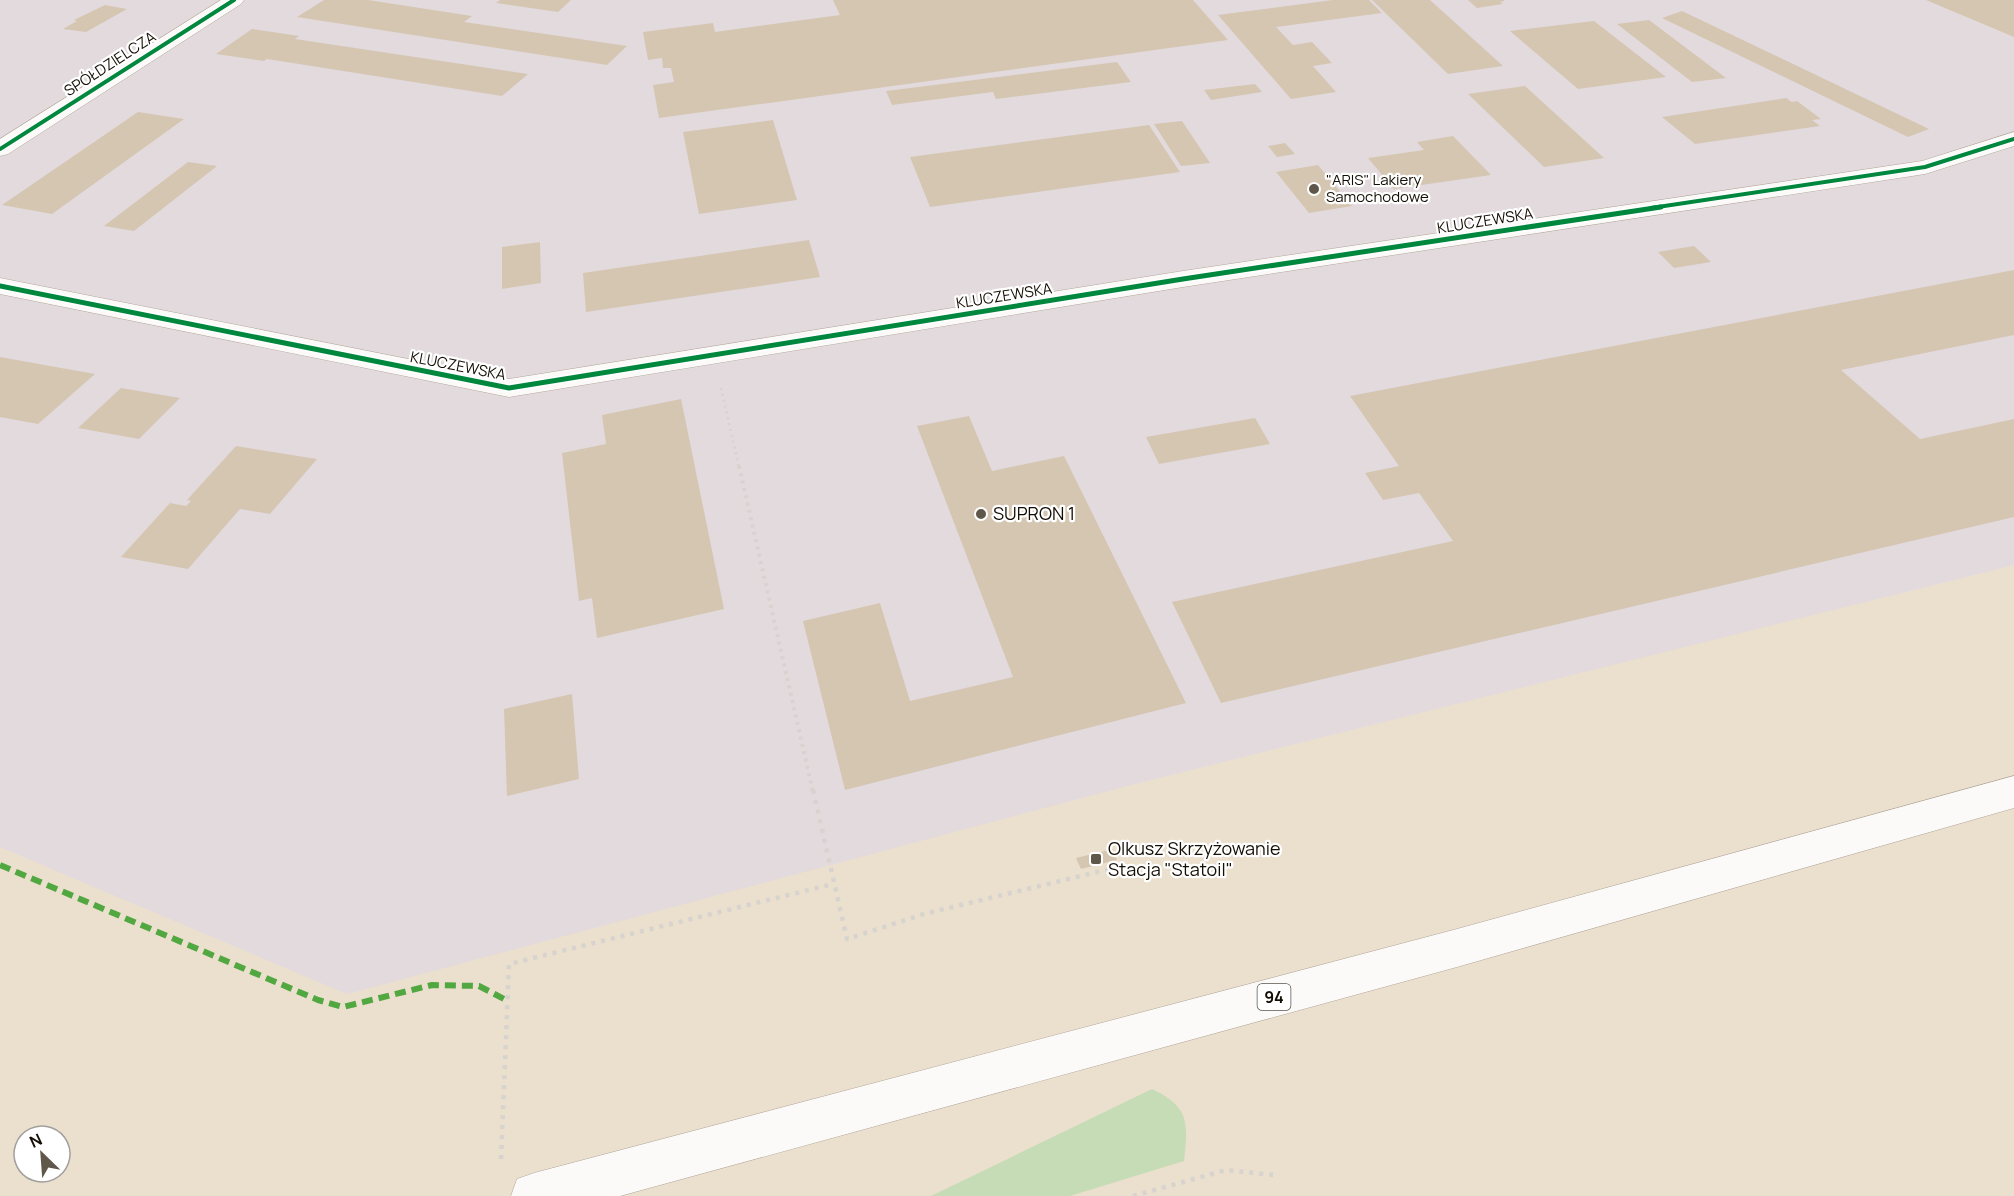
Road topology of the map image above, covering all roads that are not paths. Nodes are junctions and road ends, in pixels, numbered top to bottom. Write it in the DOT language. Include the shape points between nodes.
graph roads {
  1 [pos="234,0"];
  2 [pos="2014,139"];
  3 [pos="0,149"];
  4 [pos="0,286"];
  5 [pos="2014,792"];
  6 [pos="534,1196"];
  1 -- 3 [label="street, SPÓŁDZIELCZA"];
  2 -- 4 [label="street, KLUCZEWSKA" via="1925,166 1183,279 509,388"];
  5 -- 6 [label="street, 94" via="1457,948"];
}
